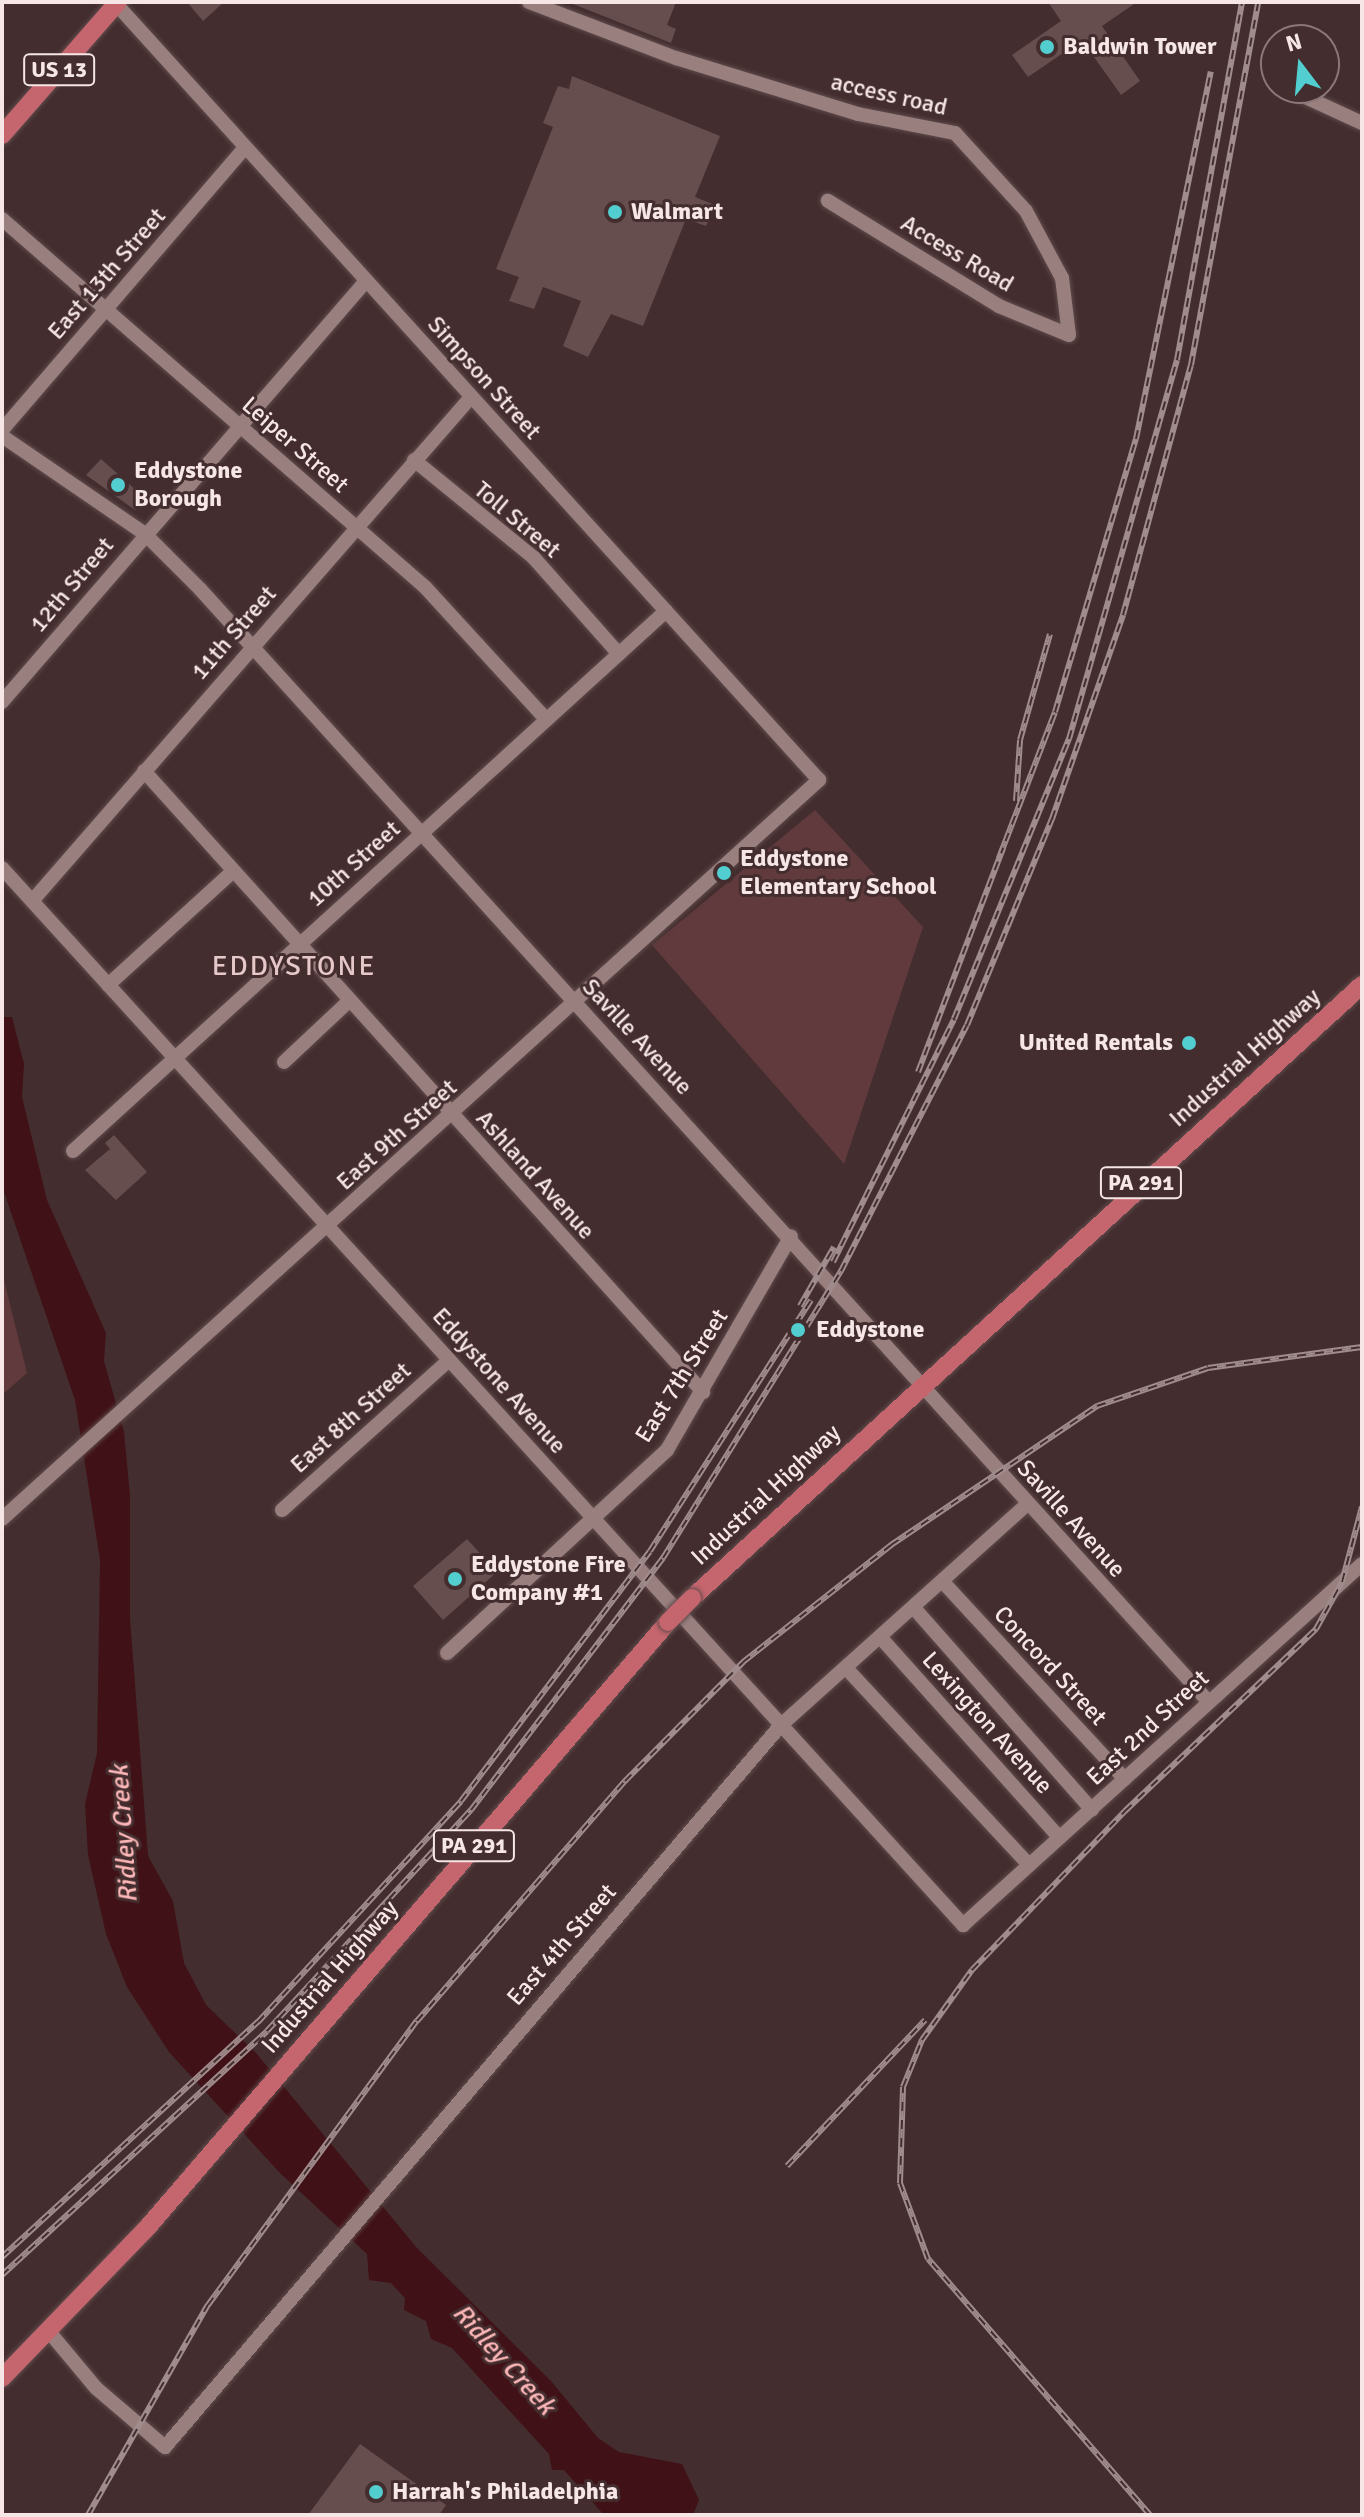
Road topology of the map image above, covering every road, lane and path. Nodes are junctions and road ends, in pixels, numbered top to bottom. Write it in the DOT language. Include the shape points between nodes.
graph roads {
  1 [pos="529,2"];
  2 [pos="117,3"];
  3 [pos="1321,104"];
  4 [pos="1362,123"];
  5 [pos="2,135"];
  6 [pos="245,147"];
  7 [pos="828,201"];
  8 [pos="2,219"];
  9 [pos="366,281"];
  10 [pos="106,309"];
  11 [pos="1069,335"];
  12 [pos="471,397"];
  13 [pos="239,425"];
  14 [pos="2,430"];
  15 [pos="2,436"];
  16 [pos="414,460"];
  17 [pos="356,527"];
  18 [pos="145,534"];
  19 [pos="666,611"];
  20 [pos="251,646"];
  21 [pos="619,654"];
  22 [pos="2,702"];
  23 [pos="546,719"];
  24 [pos="144,771"];
  25 [pos="819,780"];
  26 [pos="420,834"];
  27 [pos="2,868"];
  28 [pos="231,873"];
  29 [pos="33,900"];
  30 [pos="298,945"];
  31 [pos="108,985"];
  32 [pos="1362,985"];
  33 [pos="348,1002"];
  34 [pos="574,1004"];
  35 [pos="173,1057"];
  36 [pos="284,1062"];
  37 [pos="452,1114"];
  38 [pos="73,1151"];
  39 [pos="330,1226"];
  40 [pos="791,1236"];
  41 [pos="449,1360"];
  42 [pos="921,1382"];
  43 [pos="703,1392"];
  44 [pos="1026,1505"];
  45 [pos="282,1510"];
  46 [pos="593,1517"];
  47 [pos="2,1519"];
  48 [pos="1362,1564"];
  49 [pos="943,1582"];
  50 [pos="914,1608"];
  51 [pos="881,1638"];
  52 [pos="447,1653"];
  53 [pos="846,1668"];
  54 [pos="1209,1702"];
  55 [pos="781,1725"];
  56 [pos="1125,1779"];
  57 [pos="1092,1810"];
  58 [pos="1059,1837"];
  59 [pos="1029,1865"];
  60 [pos="963,1925"];
  61 [pos="51,2334"];
  62 [pos="2,2378"];
  1 -- 11 [label="street, access road" via="676,58 858,114 955,133 1026,211 1062,278"];
  2 -- 5 [label="main road, US 13"];
  2 -- 6 [label="street, Simpson Street"];
  3 -- 4 [label="street"];
  6 -- 9 [label="street, Simpson Street"];
  6 -- 10 [label="street, East 13th Street"];
  7 -- 11 [label="street, Access Road" via="999,306"];
  8 -- 10 [label="street, Leiper Street"];
  9 -- 12 [label="street, Simpson Street"];
  9 -- 13 [label="street, 12th Street"];
  10 -- 13 [label="street, Leiper Street"];
  10 -- 14 [label="street, East 13th Street"];
  12 -- 16 [label="street, 11th Street"];
  12 -- 19 [label="street, Simpson Street"];
  13 -- 17 [label="street, Leiper Street"];
  13 -- 18 [label="street, 12th Street"];
  15 -- 18 [label="street, Saville Avenue"];
  16 -- 17 [label="street, 11th Street"];
  16 -- 21 [label="street, Toll Street" via="534,558"];
  17 -- 20 [label="street, 11th Street"];
  17 -- 23 [label="street, Leiper Street" via="425,587"];
  18 -- 20 [label="street, Saville Avenue"];
  18 -- 22 [label="street, 12th Street"];
  19 -- 21 [label="street, 10th Street"];
  19 -- 25 [label="street, Simpson Street"];
  20 -- 24 [label="street, 11th Street"];
  20 -- 26 [label="street, Saville Avenue"];
  21 -- 23 [label="street, 10th Street"];
  23 -- 26 [label="street, 10th Street"];
  24 -- 28 [label="street, Ashland Avenue"];
  24 -- 29 [label="street, 11th Street"];
  25 -- 34 [label="street, East 9th Street"];
  26 -- 30 [label="street, 10th Street"];
  26 -- 34 [label="street, Saville Avenue"];
  27 -- 29 [label="street, Eddystone Avenue"];
  28 -- 30 [label="street, Ashland Avenue"];
  28 -- 31 [label="street"];
  29 -- 31 [label="street, Eddystone Avenue"];
  30 -- 33 [label="street, Ashland Avenue"];
  30 -- 35 [label="street, 10th Street"];
  31 -- 35 [label="street, Eddystone Avenue"];
  32 -- 42 [label="main road, Industrial Highway / PA 291"];
  33 -- 36 [label="street"];
  33 -- 37 [label="street, Ashland Avenue"];
  34 -- 37 [label="street, East 9th Street"];
  34 -- 40 [label="street, Saville Avenue"];
  35 -- 38 [label="street, 10th Street"];
  35 -- 39 [label="street, Eddystone Avenue"];
  37 -- 39 [label="street, East 9th Street"];
  37 -- 43 [label="street, Ashland Avenue"];
  39 -- 41 [label="street, Eddystone Avenue"];
  39 -- 47 [label="street, East 9th Street"];
  40 -- 42 [label="street, Saville Avenue"];
  40 -- 43 [label="street, East 7th Street"];
  41 -- 45 [label="street, East 8th Street"];
  41 -- 46 [label="street, Eddystone Avenue"];
  42 -- 44 [label="street, Saville Avenue"];
  42 -- 61 [label="main road, Industrial Highway / PA 291, bridge" via="668,1622"];
  43 -- 46 [label="street, East 7th Street" via="667,1450"];
  44 -- 49 [label="street, East 4th Street"];
  44 -- 54 [label="street, Saville Avenue"];
  46 -- 52 [label="street, East 7th Street"];
  46 -- 55 [label="street, Eddystone Avenue"];
  48 -- 54 [label="street, East 2nd Street"];
  49 -- 50 [label="street, East 4th Street"];
  49 -- 56 [label="street, Concord Street"];
  50 -- 51 [label="street, East 4th Street"];
  50 -- 57 [label="street"];
  51 -- 53 [label="street, East 4th Street"];
  51 -- 58 [label="street, Lexington Avenue"];
  53 -- 55 [label="street, East 4th Street"];
  53 -- 59 [label="street"];
  54 -- 56 [label="street, East 2nd Street"];
  55 -- 60 [label="street, Eddystone Avenue"];
  55 -- 61 [label="street, East 4th Street" via="165,2447 96,2388"];
  56 -- 57 [label="street, East 2nd Street"];
  57 -- 58 [label="street, East 2nd Street"];
  58 -- 59 [label="street, East 2nd Street"];
  59 -- 60 [label="street, East 2nd Street"];
  61 -- 62 [label="main road, PA 291"];
}
